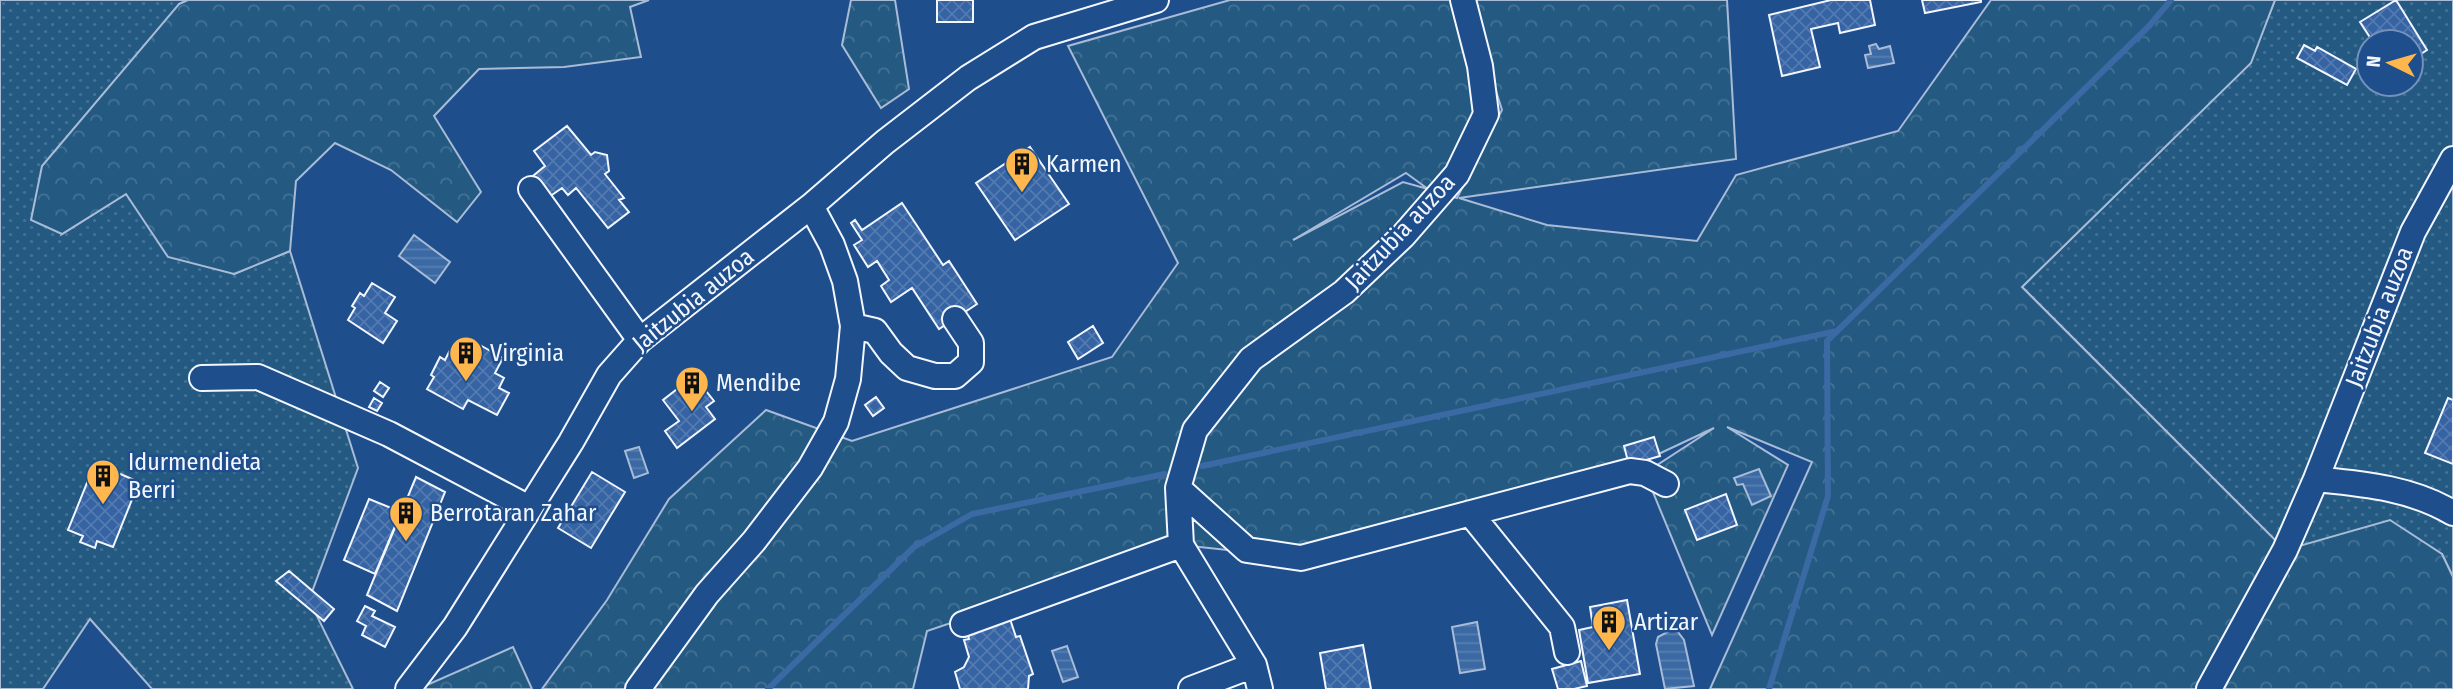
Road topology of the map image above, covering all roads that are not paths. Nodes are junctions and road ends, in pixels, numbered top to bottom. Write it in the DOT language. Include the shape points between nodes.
graph roads {
  1 [pos="1156,0"];
  2 [pos="1463,0"];
  3 [pos="2453,159"];
  4 [pos="531,189"];
  5 [pos="811,206"];
  6 [pos="955,319"];
  7 [pos="853,326"];
  8 [pos="640,340"];
  9 [pos="202,378"];
  10 [pos="2316,479"];
  11 [pos="1666,484"];
  12 [pos="1178,488"];
  13 [pos="529,508"];
  14 [pos="1470,513"];
  15 [pos="2453,513"];
  16 [pos="1181,545"];
  17 [pos="963,624"];
  18 [pos="1567,652"];
  19 [pos="1254,665"];
  20 [pos="408,689"];
  21 [pos="638,689"];
  22 [pos="1191,689"];
  23 [pos="1261,689"];
  24 [pos="2209,689"];
  1 -- 5 [label="street, Jaitzubia auzoa" via="1034,37 968,78"];
  2 -- 12 [label="street, Jaitzubia auzoa" via="1480,66 1486,114 1457,174 1403,236 1343,292 1251,359 1195,430"];
  3 -- 10 [label="street, Jaitzubia auzoa" via="2413,232"];
  4 -- 8 [label="street"];
  5 -- 7 [label="street" via="845,281"];
  5 -- 8 [label="street, Jaitzubia auzoa"];
  6 -- 7 [label="street" via="971,343 971,362 955,376 907,368 875,331"];
  7 -- 21 [label="street" via="848,379 836,422 810,468"];
  8 -- 13 [label="street, Jaitzubia auzoa" via="609,375"];
  9 -- 13 [label="street" via="258,377 389,434"];
  10 -- 15 [label="street" via="2386,487 2432,501"];
  10 -- 24 [label="street, Jaitzubia auzoa" via="2285,550"];
  11 -- 14 [label="street" via="1630,471"];
  12 -- 14 [label="street" via="1247,550 1301,558"];
  12 -- 16 [label="street, Jaitzubia auzoa"];
  13 -- 20 [label="street, Jaitzubia auzoa" via="455,627"];
  14 -- 18 [label="street" via="1562,627"];
  16 -- 17 [label="street"];
  16 -- 19 [label="street, Jaitzubia auzoa"];
  19 -- 22 [label="street"];
  19 -- 23 [label="street, Jaitzubia auzoa"];
}
